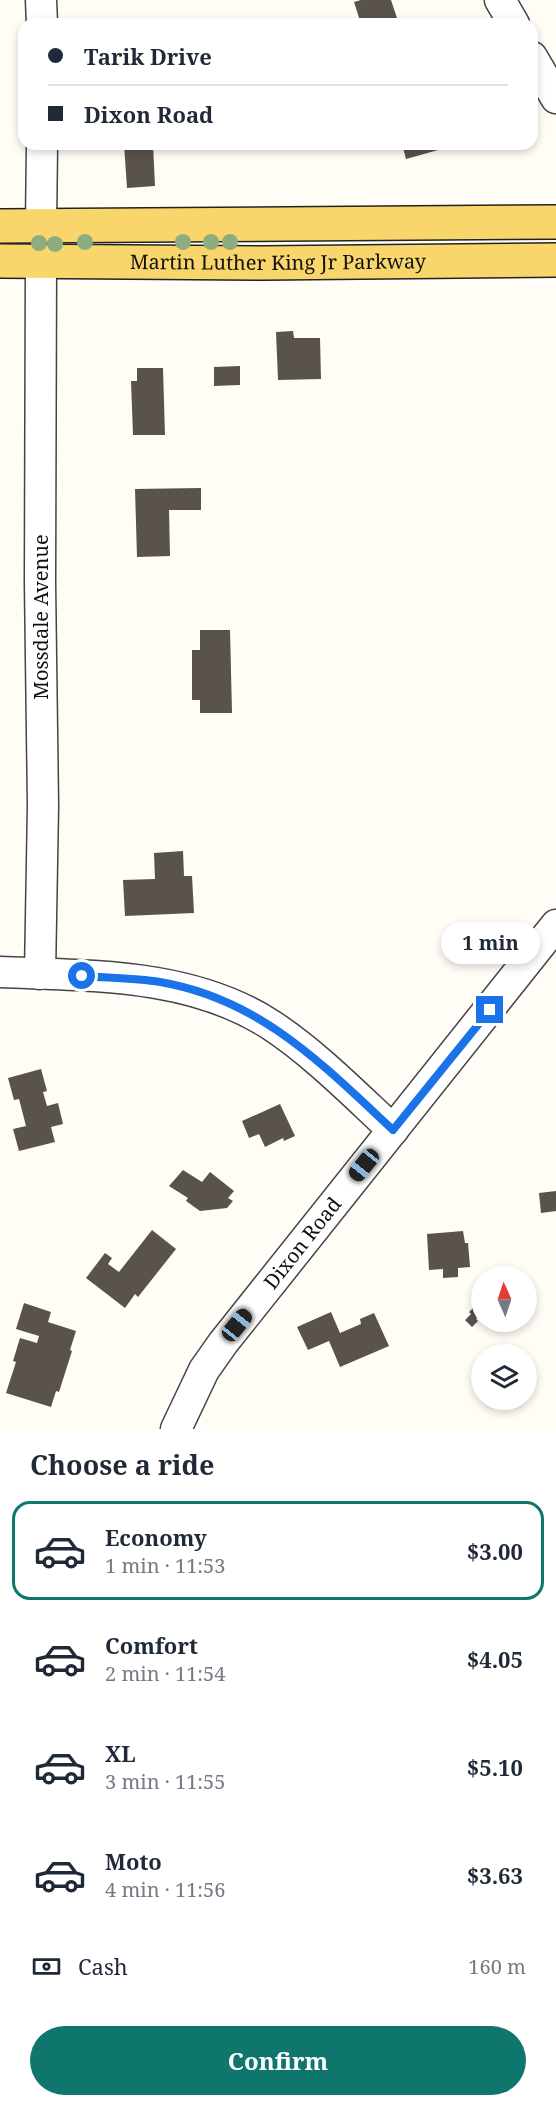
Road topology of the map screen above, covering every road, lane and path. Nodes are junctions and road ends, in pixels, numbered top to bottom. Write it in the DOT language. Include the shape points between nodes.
graph roads {
  1 [pos="41,0"];
  2 [pos="500,0"];
  3 [pos="42,18"];
  4 [pos="510,18"];
  5 [pos="538,67"];
  6 [pos="556,98"];
  7 [pos="42,150"];
  8 [pos="556,222"];
  9 [pos="0,226"];
  10 [pos="41,226"];
  11 [pos="41,260"];
  12 [pos="556,260"];
  13 [pos="0,261"];
  14 [pos="556,925"];
  15 [pos="0,972"];
  16 [pos="40,974"];
  17 [pos="393,1130"];
  18 [pos="176,1429"];
  1 -- 3 [label="street"];
  2 -- 4 [label="street"];
  5 -- 6 [label="street"];
  7 -- 10 [label="street"];
  8 -- 10 [label="main road, Martin Luther King Jr Parkway"];
  9 -- 10 [label="main road, Martin Luther King Jr Parkway"];
  11 -- 12 [label="main road, Martin Luther King Jr Parkway"];
  11 -- 13 [label="main road, Martin Luther King Jr Parkway"];
  11 -- 16 [label="street, Mossdale Avenue"];
  14 -- 17 [label="street, Dixon Road"];
  15 -- 16 [label="street"];
  16 -- 17 [label="street" via="160,982 238,1007 296,1042"];
  17 -- 18 [label="street, Dixon Road" via="223,1343 204,1371"];
}
